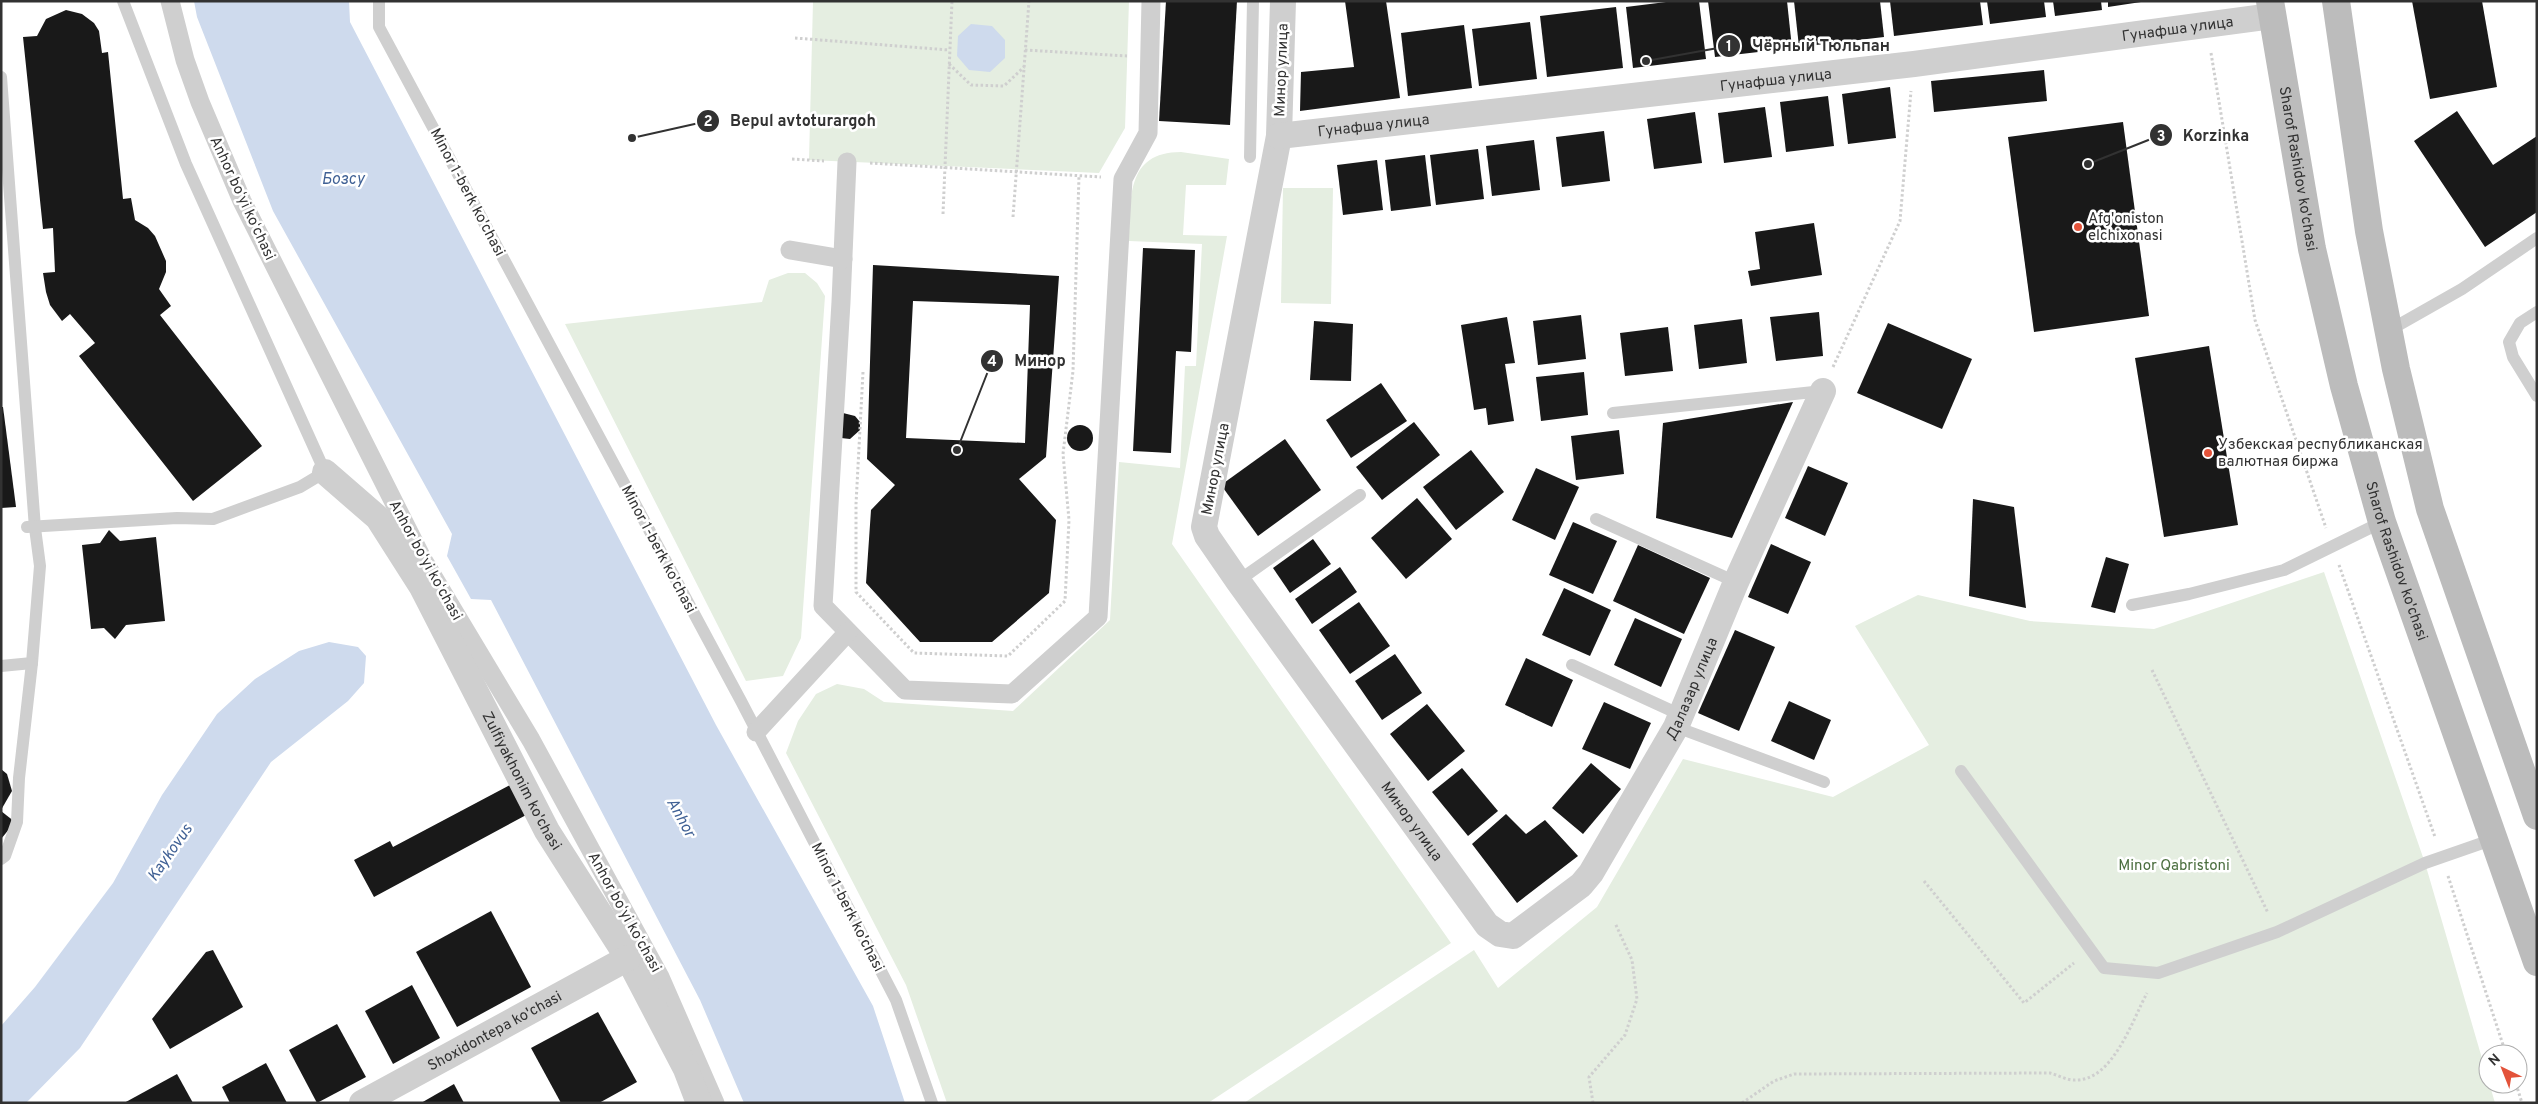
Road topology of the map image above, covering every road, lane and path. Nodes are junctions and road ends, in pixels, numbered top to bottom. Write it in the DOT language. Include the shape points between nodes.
graph roads {
  1 [pos="123,1"];
  2 [pos="170,1"];
  3 [pos="378,1"];
  4 [pos="952,1"];
  5 [pos="1029,1"];
  6 [pos="1152,1"];
  7 [pos="1254,1"];
  8 [pos="1283,1"];
  9 [pos="2336,1"];
  10 [pos="2271,8"];
  11 [pos="795,38"];
  12 [pos="949,50"];
  13 [pos="1025,50"];
  14 [pos="1150,57"];
  15 [pos="949,64"];
  16 [pos="1914,64"];
  17 [pos="1024,67"];
  18 [pos="1,77"];
  19 [pos="1279,136"];
  20 [pos="1250,158"];
  21 [pos="792,159"];
  22 [pos="847,162"];
  23 [pos="945,168"];
  24 [pos="1016,172"];
  25 [pos="943,214"];
  26 [pos="1013,217"];
  27 [pos="2537,238"];
  28 [pos="790,250"];
  29 [pos="843,259"];
  30 [pos="2537,312"];
  31 [pos="2388,331"];
  32 [pos="863,369"];
  33 [pos="1823,391"];
  34 [pos="2537,396"];
  35 [pos="1613,413"];
  36 [pos="325,472"];
  37 [pos="1360,495"];
  38 [pos="1596,519"];
  39 [pos="2382,522"];
  40 [pos="31,528"];
  41 [pos="1238,581"];
  42 [pos="1736,582"];
  43 [pos="2132,605"];
  44 [pos="848,632"];
  45 [pos="32,663"];
  46 [pos="1572,665"];
  47 [pos="1,666"];
  48 [pos="2152,670"];
  49 [pos="1679,721"];
  50 [pos="756,732"];
  51 [pos="1961,771"];
  52 [pos="1824,782"];
  53 [pos="2537,816"];
  54 [pos="2494,839"];
  55 [pos="1,859"];
  56 [pos="1924,880"];
  57 [pos="1615,923"];
  58 [pos="2277,932"];
  59 [pos="1500,934"];
  60 [pos="2090,950"];
  61 [pos="628,958"];
  62 [pos="2537,962"];
  63 [pos="2158,973"];
  64 [pos="362,1103"];
  65 [pos="699,1103"];
  66 [pos="715,1103"];
  67 [pos="932,1103"];
  68 [pos="1593,1103"];
  69 [pos="1742,1103"];
  1 -- 36 [label="lane" via="186,164"];
  2 -- 66 [label="street, Anhor boʻyi koʻchasi" via="177,35 200,102 246,210 423,560 532,740 660,977"];
  3 -- 50 [label="lane, Minor 1-berk ko'chasi" via="379,27"];
  4 -- 12 [label="path"];
  5 -- 13 [label="path"];
  6 -- 14 [label="street"];
  7 -- 20 [label="lane"];
  8 -- 19 [label="street, Минор улица"];
  9 -- 31 [label="main road" via="2369,231"];
  10 -- 16 [label="street, Гунафша улица"];
  10 -- 39 [label="main road, Sharof Rashidov ko'chasi" via="2312,248 2344,386"];
  11 -- 12 [label="path"];
  12 -- 15 [label="path"];
  13 -- 14 [label="path"];
  13 -- 17 [label="path"];
  14 -- 44 [label="street" via="1148,132 1123,179 1098,617 1012,694 905,690"];
  15 -- 17 [label="path" via="971,85 1004,86"];
  15 -- 23 [label="path"];
  16 -- 19 [label="street, Гунафша улица"];
  16 -- 33 [label="path" via="1900,222"];
  17 -- 24 [label="path"];
  18 -- 40 [label="lane"];
  19 -- 41 [label="street, Минор улица" via="1204,527"];
  21 -- 22 [label="path"];
  22 -- 23 [label="path"];
  22 -- 29 [label="street"];
  23 -- 24 [label="path"];
  23 -- 25 [label="path"];
  24 -- 26 [label="path"];
  24 -- 32 [label="path" via="1079,176 1073,371 1063,454 1069,520 1065,601 1008,656 914,653 856,592 856,504"];
  27 -- 31 [label="lane" via="2462,288"];
  28 -- 29 [label="street"];
  29 -- 44 [label="street" via="823,606"];
  30 -- 34 [label="lane" via="2520,323 2509,342 2513,357"];
  31 -- 53 [label="main road" via="2430,509"];
  33 -- 35 [label="lane"];
  33 -- 42 [label="street, Далазар улица"];
  36 -- 40 [label="lane" via="300,487 213,519 177,518"];
  36 -- 61 [label="street, Zulfiyakhonim ko'chasi" via="378,518 422,588 547,831"];
  37 -- 41 [label="lane"];
  38 -- 42 [label="lane"];
  39 -- 43 [label="lane" via="2284,570"];
  39 -- 54 [label="main road, Sharof Rashidov ko'chasi"];
  40 -- 45 [label="lane" via="40,566"];
  41 -- 59 [label="street, Минор улица" via="1487,925"];
  42 -- 49 [label="street, Далазар улица"];
  44 -- 50 [label="street"];
  45 -- 47 [label="lane"];
  45 -- 55 [label="lane" via="17,822"];
  46 -- 49 [label="lane"];
  48 -- 58 [label="path"];
  49 -- 52 [label="lane"];
  49 -- 59 [label="street, Далазар улица" via="1582,885 1513,936"];
  50 -- 67 [label="lane, Minor 1-berk ko'chasi" via="896,1000"];
  51 -- 60 [label="lane"];
  54 -- 58 [label="lane" via="2425,863"];
  54 -- 62 [label="main road, Sharof Rashidov ko'chasi"];
  56 -- 60 [label="path" via="2024,1003"];
  57 -- 68 [label="path" via="1632,960 1637,999 1624,1035 1589,1077"];
  58 -- 63 [label="lane"];
  60 -- 63 [label="lane" via="2104,968"];
  61 -- 64 [label="street, Shoxidontepa ko'chasi"];
  61 -- 65 [label="street, Zulfiyakhonim ko'chasi" via="686,1069"];
  63 -- 69 [label="path" via="2116,1056 2098,1074 2076,1080 2050,1073 1794,1074 1774,1081"];
}
